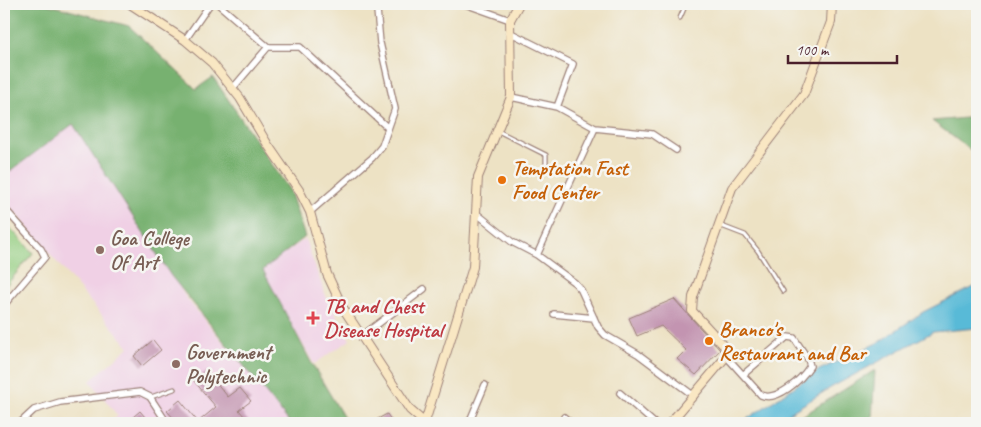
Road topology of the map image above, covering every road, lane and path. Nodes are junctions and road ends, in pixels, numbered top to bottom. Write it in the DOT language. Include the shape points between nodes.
graph roads {
  1 [pos="130,4"];
  2 [pos="210,4"];
  3 [pos="218,4"];
  4 [pos="466,4"];
  5 [pos="519,4"];
  6 [pos="686,4"];
  7 [pos="832,4"];
  8 [pos="377,10"];
  9 [pos="680,18"];
  10 [pos="510,20"];
  11 [pos="509,32"];
  12 [pos="185,40"];
  13 [pos="268,47"];
  14 [pos="233,88"];
  15 [pos="511,97"];
  16 [pos="557,107"];
  17 [pos="388,128"];
  18 [pos="595,128"];
  19 [pos="498,131"];
  20 [pos="676,150"];
  21 [pos="546,166"];
  22 [pos="4,208"];
  23 [pos="310,212"];
  24 [pos="476,213"];
  25 [pos="719,225"];
  26 [pos="538,255"];
  27 [pos="424,289"];
  28 [pos="783,291"];
  29 [pos="4,305"];
  30 [pos="554,314"];
  31 [pos="594,318"];
  32 [pos="362,336"];
  33 [pos="725,356"];
  34 [pos="744,374"];
  35 [pos="485,385"];
  36 [pos="174,389"];
  37 [pos="620,393"];
  38 [pos="694,396"];
  39 [pos="150,397"];
  40 [pos="564,417"];
  41 [pos="20,423"];
  42 [pos="167,423"];
  43 [pos="425,423"];
  44 [pos="469,423"];
  45 [pos="571,423"];
  46 [pos="654,423"];
  47 [pos="670,423"];
  1 -- 12 [label="main road"];
  2 -- 12 [label="street"];
  3 -- 13 [label="street"];
  4 -- 10 [label="street"];
  5 -- 10 [label="main road"];
  6 -- 9 [label="lane"];
  7 -- 25 [label="main road" via="831,22 804,94 732,188"];
  8 -- 17 [label="street" via="380,43 395,109"];
  10 -- 11 [label="main road"];
  11 -- 15 [label="main road"];
  11 -- 16 [label="street" via="573,64"];
  12 -- 14 [label="main road" via="212,63"];
  13 -- 14 [label="street"];
  13 -- 17 [label="street" via="300,47"];
  14 -- 23 [label="main road"];
  15 -- 16 [label="street"];
  15 -- 19 [label="main road"];
  16 -- 18 [label="street"];
  17 -- 23 [label="street" via="382,146 372,158"];
  18 -- 20 [label="street" via="652,134"];
  18 -- 26 [label="street"];
  19 -- 21 [label="lane" via="546,155"];
  19 -- 24 [label="main road" via="478,178"];
  22 -- 29 [label="street" via="41,249 44,257"];
  23 -- 32 [label="main road" via="327,274 343,308"];
  24 -- 26 [label="street" via="512,242"];
  24 -- 43 [label="main road" via="473,267"];
  25 -- 28 [label="lane" via="745,235"];
  25 -- 33 [label="main road" via="693,297 692,311 727,349"];
  26 -- 31 [label="street" via="581,290"];
  27 -- 32 [label="street"];
  30 -- 31 [label="street"];
  31 -- 38 [label="street" via="606,335 638,354"];
  32 -- 43 [label="main road" via="410,410"];
  33 -- 34 [label="street"];
  33 -- 38 [label="main road"];
  34 -- 34 [label="street" via="761,395 768,398 775,397 810,366 794,338 786,337"];
  35 -- 44 [label="street"];
  36 -- 39 [label="lane"];
  37 -- 46 [label="street"];
  38 -- 47 [label="main road"];
  39 -- 41 [label="street" via="140,392 60,402 34,410"];
  39 -- 42 [label="street"];
  40 -- 45 [label="street"];
}
